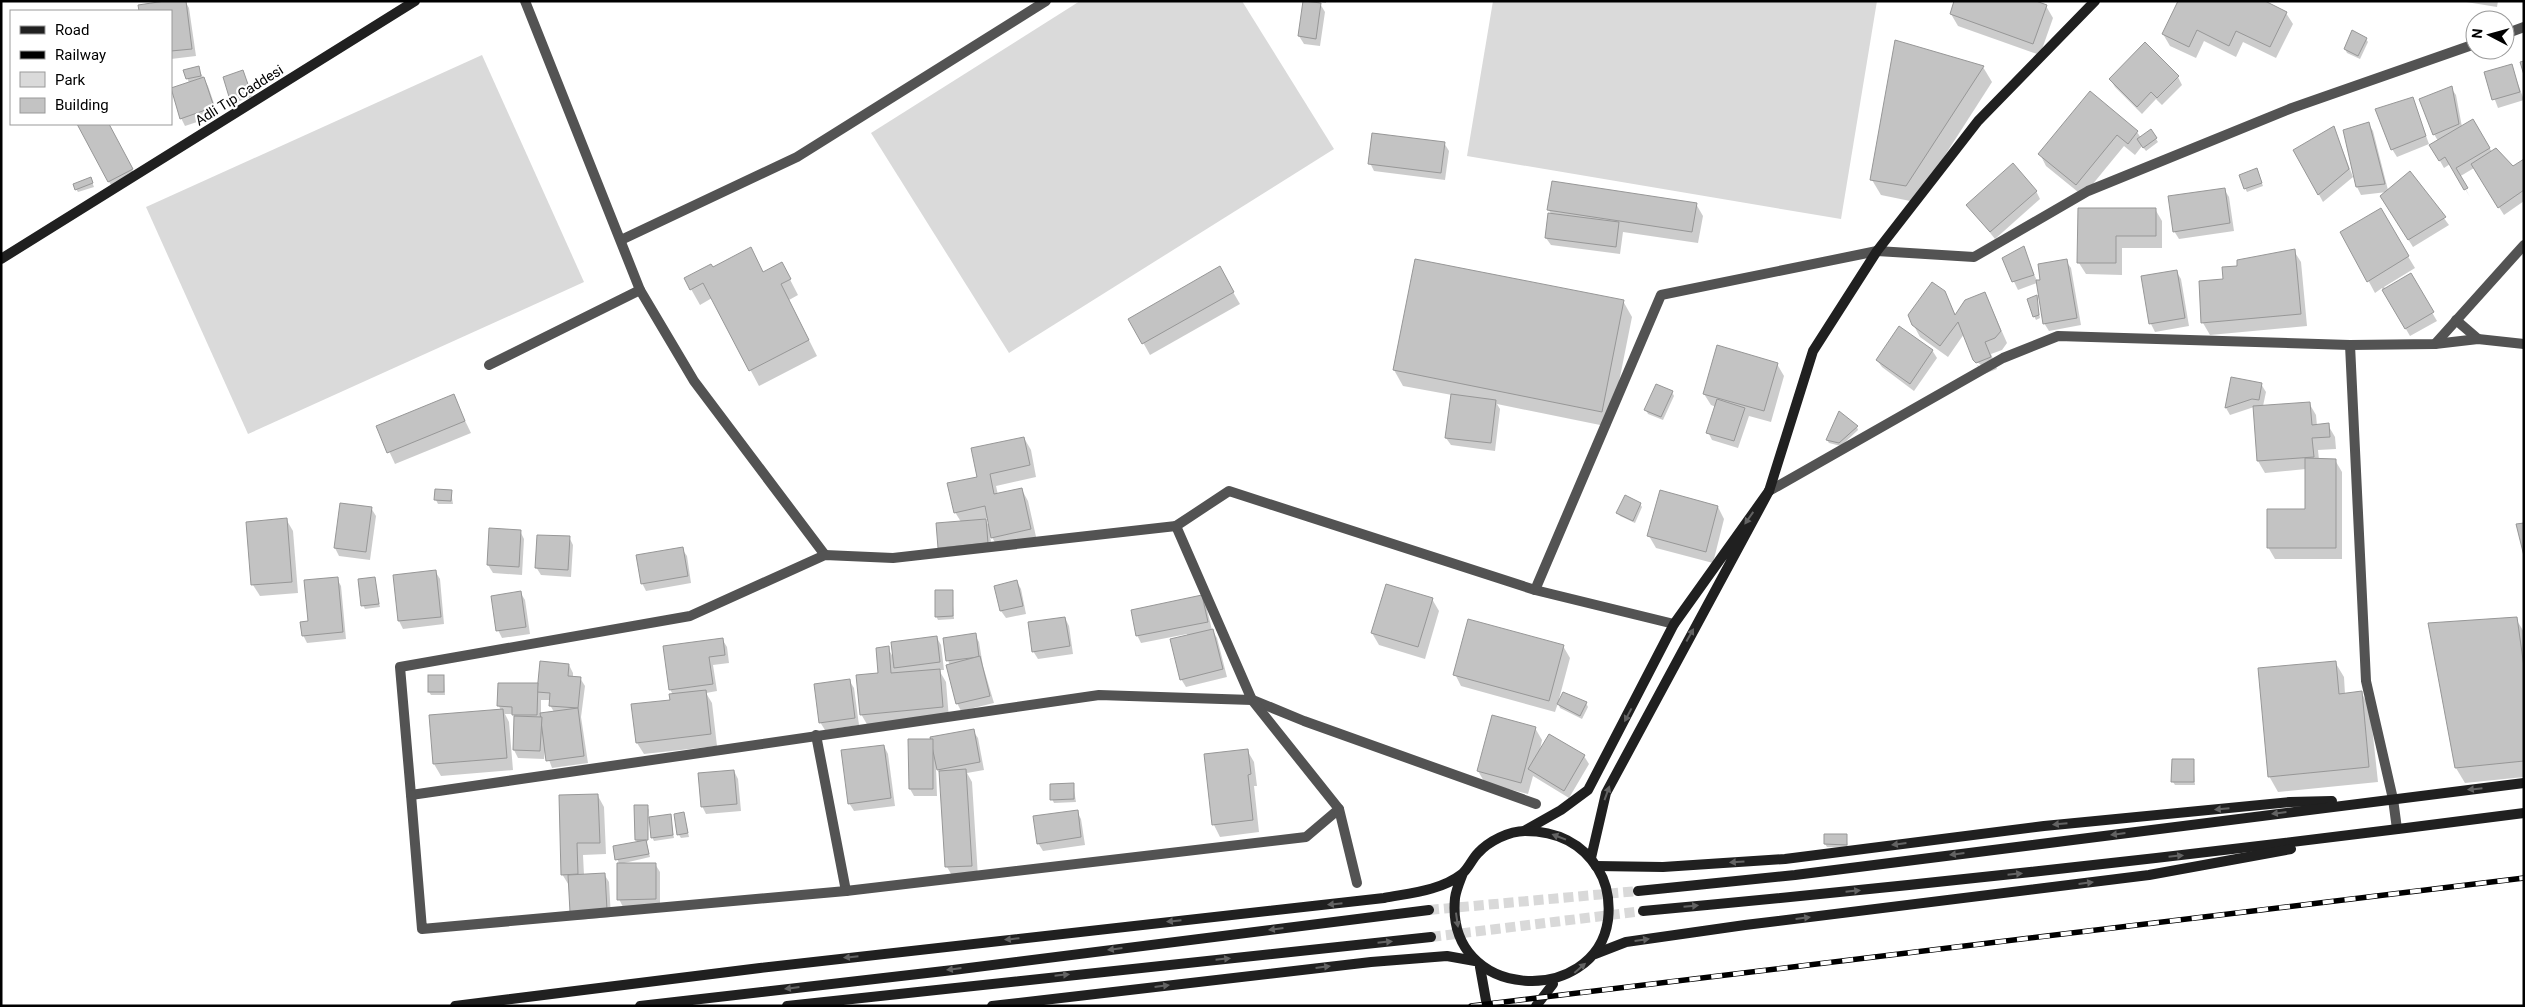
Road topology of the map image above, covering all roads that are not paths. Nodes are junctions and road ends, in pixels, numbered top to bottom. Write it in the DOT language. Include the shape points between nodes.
graph roads {
  1 [pos="415,1"];
  2 [pos="525,1"];
  3 [pos="1046,1"];
  4 [pos="2095,1"];
  5 [pos="2465,47"];
  6 [pos="621,240"];
  7 [pos="2524,245"];
  8 [pos="1877,251"];
  9 [pos="1,259"];
  10 [pos="640,290"];
  11 [pos="2456,320"];
  12 [pos="2478,339"];
  13 [pos="2435,344"];
  14 [pos="2524,344"];
  15 [pos="2350,345"];
  16 [pos="489,365"];
  17 [pos="1768,491"];
  18 [pos="1176,526"];
  19 [pos="825,555"];
  20 [pos="1535,590"];
  21 [pos="1674,624"];
  22 [pos="1252,700"];
  23 [pos="816,735"];
  24 [pos="2524,783"];
  25 [pos="411,795"];
  26 [pos="2393,799"];
  27 [pos="1536,804"];
  28 [pos="1339,809"];
  29 [pos="2524,813"];
  30 [pos="2396,829"];
  31 [pos="1523,831"];
  32 [pos="1593,862"];
  33 [pos="1463,873"];
  34 [pos="1357,884"];
  35 [pos="846,891"];
  36 [pos="1638,891"];
  37 [pos="1428,910"];
  38 [pos="1643,911"];
  39 [pos="1431,937"];
  40 [pos="1595,954"];
  41 [pos="1478,964"];
  42 [pos="1553,984"];
  43 [pos="455,1006"];
  44 [pos="640,1006"];
  45 [pos="787,1006"];
  46 [pos="992,1006"];
  47 [pos="1487,1006"];
  48 [pos="1536,1006"];
  1 -- 9 [label="main road, Adli Tıp Caddesi"];
  2 -- 6 [label="street"];
  3 -- 6 [label="street" via="797,157"];
  4 -- 8 [label="main road" via="1978,121"];
  5 -- 8 [label="street" via="2292,108 2088,191 1974,257"];
  6 -- 10 [label="street"];
  7 -- 11 [label="street"];
  8 -- 17 [label="main road" via="1813,351"];
  8 -- 20 [label="street" via="1661,295"];
  10 -- 16 [label="street"];
  10 -- 19 [label="street" via="694,381"];
  11 -- 12 [label="street"];
  11 -- 13 [label="street"];
  12 -- 13 [label="street"];
  12 -- 14 [label="street"];
  13 -- 15 [label="street"];
  15 -- 17 [label="street" via="2058,336 2003,358"];
  15 -- 26 [label="street" via="2366,680"];
  17 -- 21 [label="main road, one-way"];
  32 -- 17 [label="main road, one-way" via="1606,793"];
  18 -- 19 [label="street" via="893,558"];
  18 -- 20 [label="street" via="1229,491"];
  18 -- 22 [label="street"];
  19 -- 25 [label="street" via="690,616 400,668"];
  20 -- 21 [label="street"];
  21 -- 31 [label="main road, one-way" via="1588,790 1561,810"];
  22 -- 23 [label="street" via="1099,695"];
  22 -- 27 [label="street"];
  22 -- 28 [label="street"];
  23 -- 25 [label="street"];
  23 -- 35 [label="street"];
  24 -- 26 [label="main road, one-way"];
  25 -- 35 [label="street" via="422,929"];
  26 -- 30 [label="street"];
  26 -- 32 [label="main road, one-way" via="2290,802 2044,826 1785,859 1663,867"];
  26 -- 36 [label="main road, one-way"];
  28 -- 34 [label="street"];
  28 -- 35 [label="street" via="1306,837"];
  29 -- 30 [label="main road"];
  38 -- 30 [label="main road, one-way" via="1841,893"];
  40 -- 30 [label="main road, one-way" via="1626,942 1736,926 2149,875"];
  32 -- 31 [label="main road, one-way" via="1572,841 1548,832"];
  31 -- 33 [label="main road" via="1498,838 1478,852"];
  32 -- 40 [label="main road" via="1604,879 1609,904 1606,930"];
  33 -- 41 [label="main road, one-way" via="1455,897 1456,922 1464,947"];
  33 -- 43 [label="main road, one-way" via="1436,888 1384,898 789,964"];
  37 -- 44 [label="main road, one-way"];
  45 -- 39 [label="main road, one-way"];
  42 -- 40 [label="main road, one-way" via="1577,972"];
  41 -- 42 [label="main road" via="1502,981 1528,986"];
  46 -- 41 [label="main road, one-way" via="1371,962 1447,956"];
  41 -- 47 [label="main road"];
  42 -- 48 [label="main road"];
}
